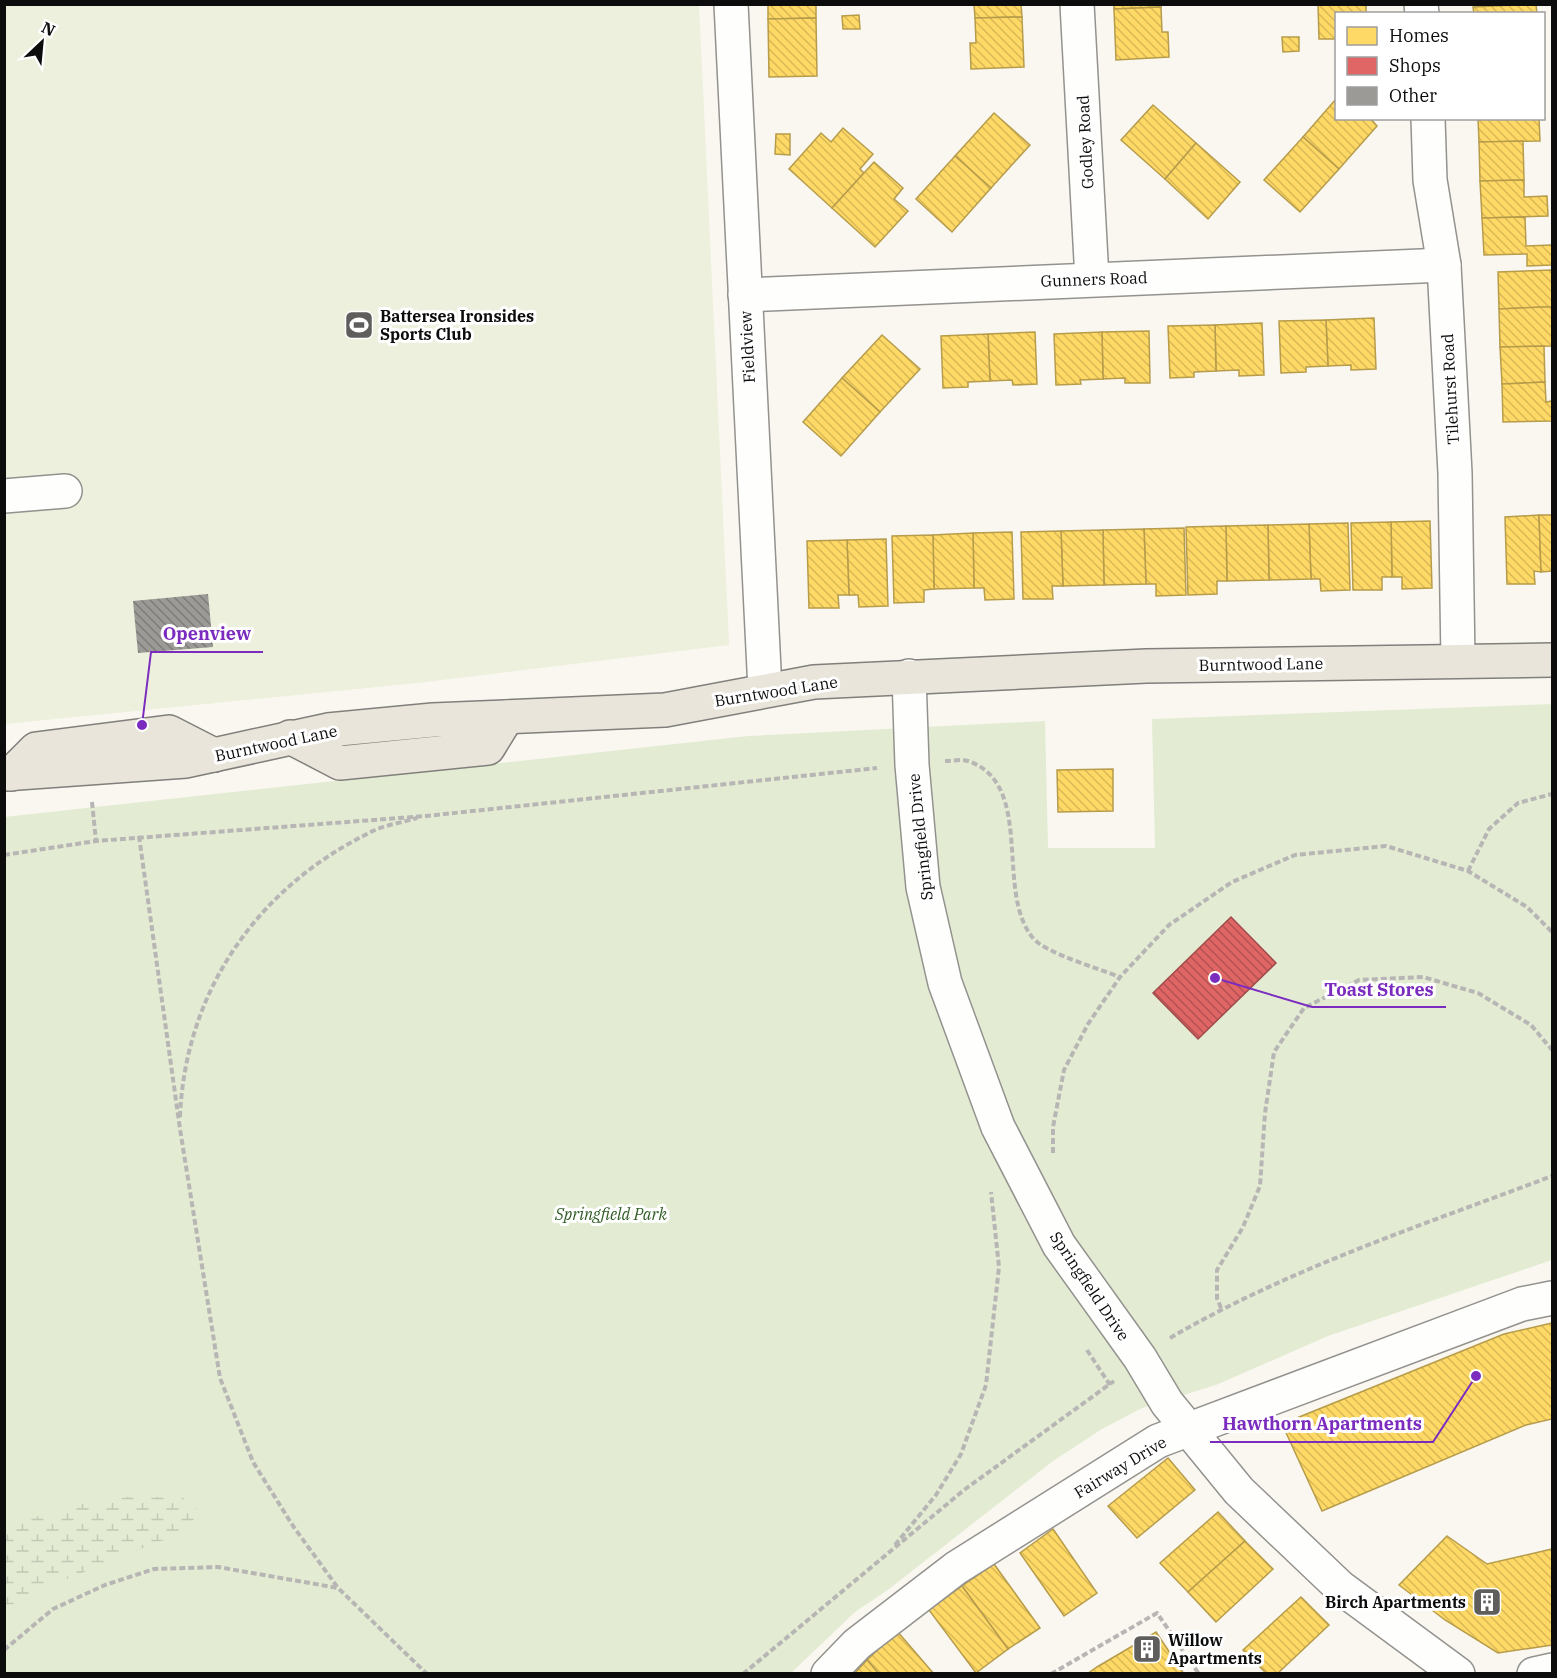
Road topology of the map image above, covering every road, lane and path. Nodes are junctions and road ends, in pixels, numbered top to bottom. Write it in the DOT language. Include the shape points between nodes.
graph roads {
  1 [pos="730,4"];
  2 [pos="1077,4"];
  3 [pos="1428,120"];
  4 [pos="1444,265"];
  5 [pos="1092,279"];
  6 [pos="745,295"];
  7 [pos="65,491"];
  8 [pos="4,495"];
  9 [pos="1552,660"];
  10 [pos="1458,661"];
  11 [pos="909,676"];
  12 [pos="765,690"];
  13 [pos="214,755"];
  14 [pos="940,761"];
  15 [pos="884,767"];
  16 [pos="8,774"];
  17 [pos="1552,794"];
  18 [pos="92,801"];
  19 [pos="426,816"];
  20 [pos="140,837"];
  21 [pos="96,841"];
  22 [pos="4,855"];
  23 [pos="1468,871"];
  24 [pos="1552,932"];
  25 [pos="1120,977"];
  26 [pos="1552,1050"];
  27 [pos="180,1129"];
  28 [pos="1053,1160"];
  29 [pos="1552,1176"];
  30 [pos="989,1181"];
  31 [pos="1552,1298"];
  32 [pos="1221,1308"];
  33 [pos="1140,1358"];
  34 [pos="1189,1429"];
  35 [pos="890,1551"];
  36 [pos="338,1588"];
  37 [pos="4,1650"];
  38 [pos="1552,1670"];
  39 [pos="427,1674"];
  40 [pos="742,1674"];
  41 [pos="828,1674"];
  42 [pos="1051,1674"];
  43 [pos="1199,1674"];
  44 [pos="1458,1674"];
  45 [pos="1534,1674"];
  1 -- 6 [label="street, Fieldview"];
  2 -- 5 [label="street, Godley Road"];
  3 -- 4 [label="street, Tilehurst Road" via="1430,180"];
  4 -- 5 [label="street, Gunners Road"];
  4 -- 10 [label="street, Tilehurst Road" via="1455,474"];
  5 -- 6 [label="street, Gunners Road"];
  6 -- 12 [label="street, Fieldview"];
  7 -- 8 [label="street"];
  9 -- 10 [label="main road, Burntwood Lane"];
  10 -- 11 [label="main road, Burntwood Lane" via="1135,666"];
  11 -- 12 [label="main road, Burntwood Lane" via="814,682"];
  11 -- 33 [label="street, Springfield Drive" via="923,887 945,982 998,1127 1038,1206 1059,1245"];
  12 -- 13 [label="main road, Burntwood Lane" via="665,710 507,717 488,748 340,763 290,737"];
  13 -- 16 [label="main road, Burntwood Lane" via="186,761"];
  13 -- 16 [label="main road" via="169,732 36,749"];
  14 -- 25 [label="path" via="968,760 993,777 1010,816 1016,904 1033,938 1069,958"];
  15 -- 19 [label="path"];
  17 -- 23 [label="path" via="1518,803 1489,830"];
  18 -- 21 [label="path"];
  19 -- 20 [label="path"];
  19 -- 27 [label="path" via="370,832 321,863 284,889 245,931 218,975 194,1037 182,1078"];
  20 -- 21 [label="path"];
  20 -- 27 [label="path"];
  21 -- 22 [label="path"];
  23 -- 24 [label="path" via="1527,908"];
  23 -- 25 [label="path" via="1386,846 1295,855 1232,882 1178,919"];
  25 -- 28 [label="path" via="1088,1024 1064,1070 1053,1127"];
  26 -- 32 [label="path" via="1531,1025 1478,993 1423,977 1359,980 1304,1008 1274,1052 1260,1186 1243,1227 1217,1270 1216,1298"];
  27 -- 36 [label="path" via="220,1378 254,1462 293,1526"];
  29 -- 32 [label="path" via="1331,1259"];
  30 -- 35 [label="path" via="999,1267 986,1385 961,1454 936,1495"];
  31 -- 34 [label="street, Fairway Drive" via="1522,1304"];
  32 -- 33 [label="path"];
  33 -- 34 [label="street, Springfield Drive" via="1167,1403"];
  33 -- 35 [label="path" via="1110,1385 964,1490"];
  34 -- 41 [label="street, Fairway Drive" via="1158,1441 956,1568 857,1644"];
  34 -- 44 [label="street, Springfield Drive" via="1239,1491 1340,1587"];
  35 -- 40 [label="path"];
  36 -- 37 [label="path" via="218,1567 154,1569 105,1585 53,1609"];
  36 -- 39 [label="path"];
  38 -- 45 [label="street"];
  42 -- 43 [label="path" via="1157,1613"];
}
